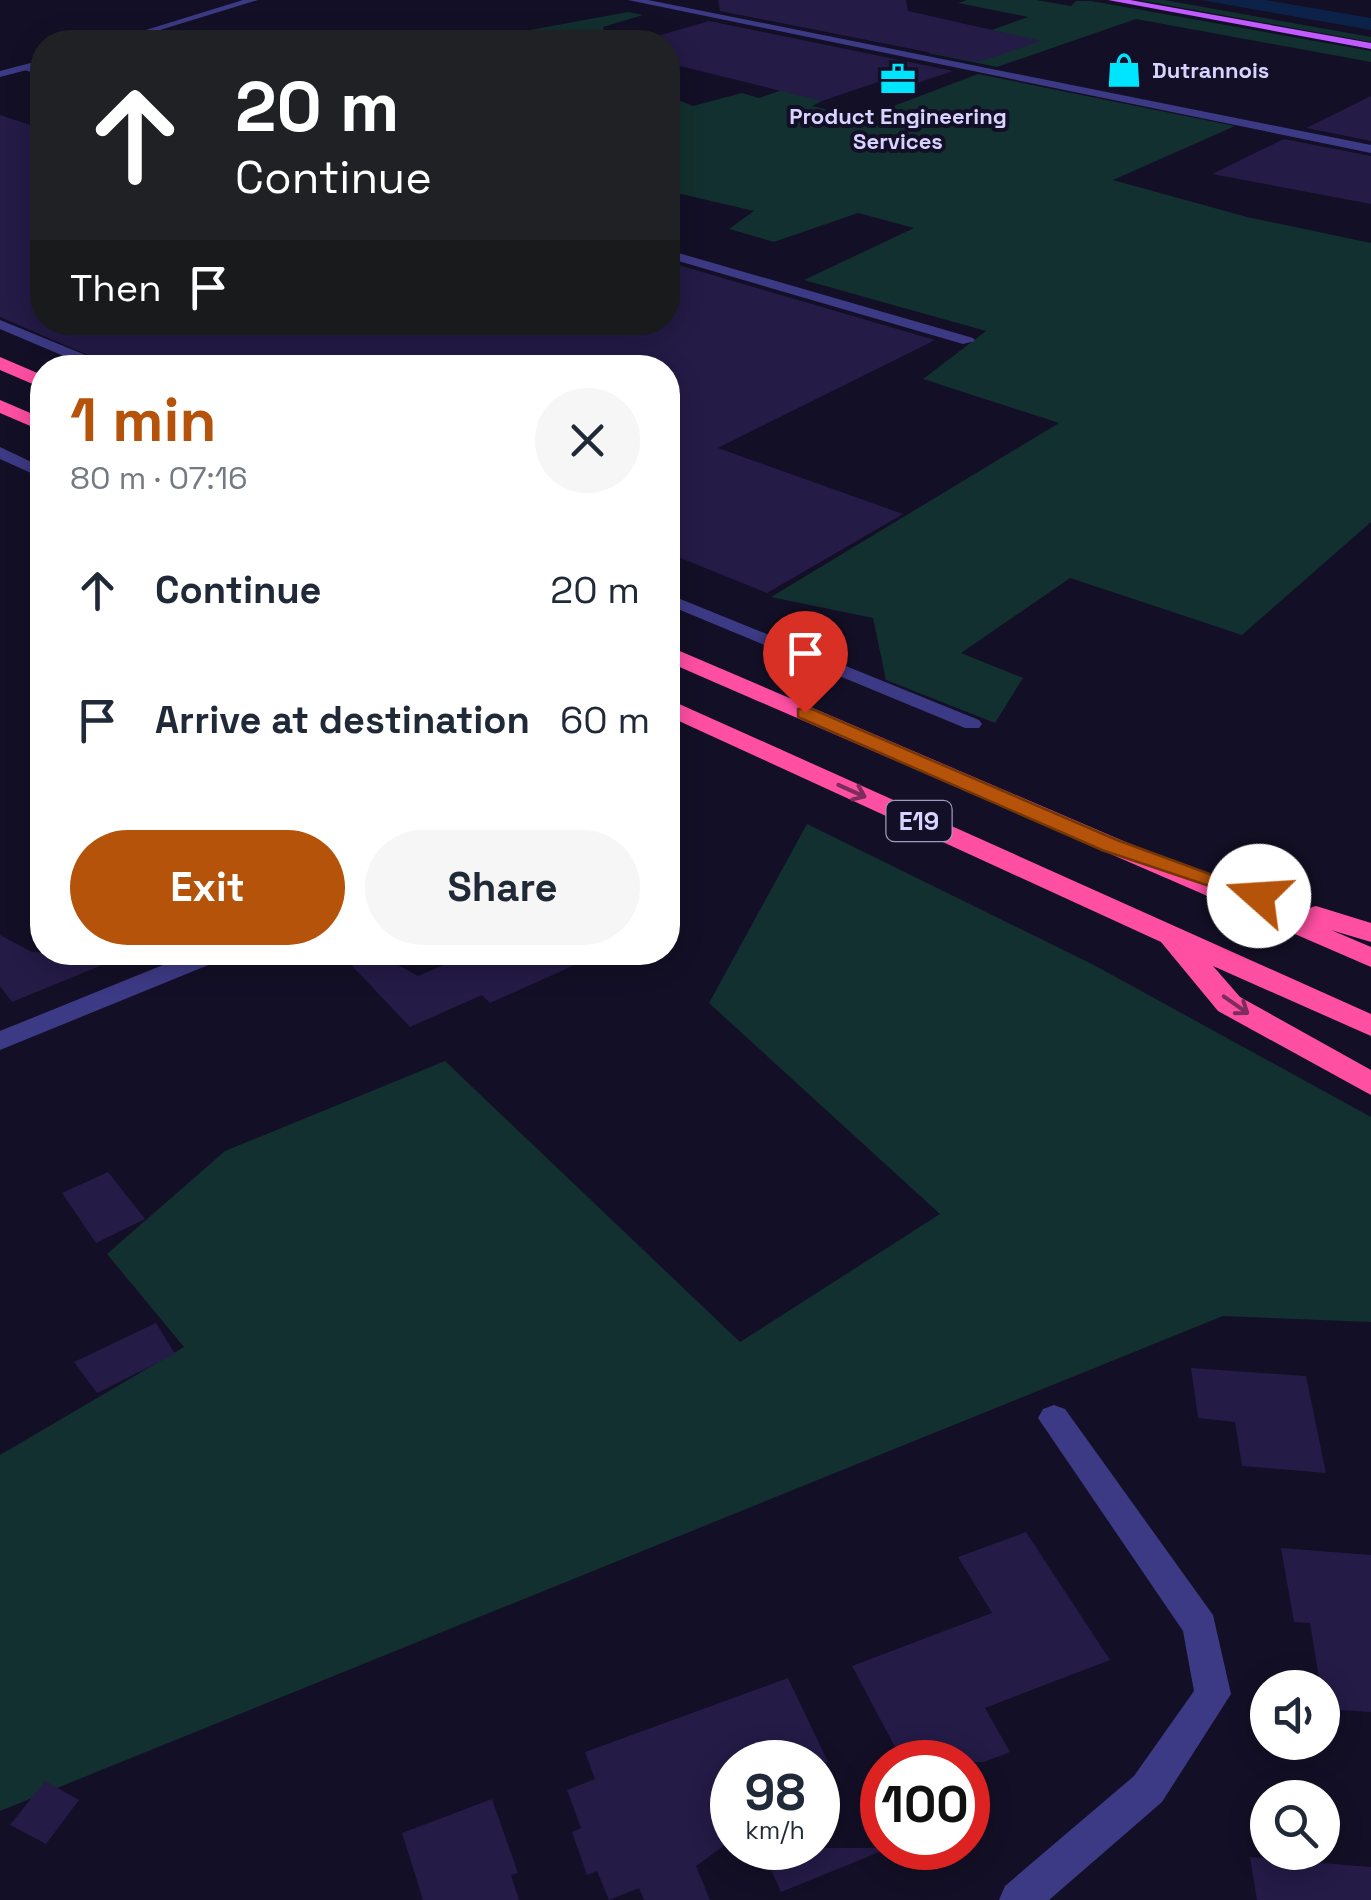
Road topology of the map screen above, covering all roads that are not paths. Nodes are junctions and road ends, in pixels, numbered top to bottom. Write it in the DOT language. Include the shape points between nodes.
graph roads {
  1 [pos="252,0"];
  2 [pos="633,0"];
  3 [pos="1113,0"];
  4 [pos="152,30"];
  5 [pos="1371,46"];
  6 [pos="0,60"];
  7 [pos="30,67"];
  8 [pos="27,68"];
  9 [pos="30,69"];
  10 [pos="0,74"];
  11 [pos="1371,150"];
  12 [pos="680,257"];
  13 [pos="0,324"];
  14 [pos="968,341"];
  15 [pos="75,355"];
  16 [pos="0,363"];
  17 [pos="30,377"];
  18 [pos="0,406"];
  19 [pos="30,420"];
  20 [pos="0,452"];
  21 [pos="30,467"];
  22 [pos="680,604"];
  23 [pos="680,658"];
  24 [pos="680,713"];
  25 [pos="972,724"];
  26 [pos="1110,845"];
  27 [pos="1371,933"];
  28 [pos="1170,934"];
  29 [pos="1371,958"];
  30 [pos="187,965"];
  31 [pos="1371,1026"];
  32 [pos="0,1041"];
  33 [pos="1371,1084"];
  34 [pos="1054,1418"];
  35 [pos="1019,1900"];
  1 -- 4 [label="street"];
  2 -- 11 [label="street"];
  3 -- 5 [label="main road"];
  6 -- 8 [label="street"];
  7 -- 8 [label="street"];
  8 -- 9 [label="lane"];
  8 -- 10 [label="street"];
  12 -- 14 [label="lane"];
  13 -- 15 [label="lane"];
  16 -- 17 [label="highway"];
  18 -- 19 [label="highway"];
  20 -- 21 [label="street"];
  22 -- 25 [label="lane"];
  23 -- 26 [label="highway, E19"];
  24 -- 28 [label="highway, E19, one-way"];
  26 -- 27 [label="highway"];
  26 -- 29 [label="highway, E19"];
  28 -- 31 [label="highway, E19"];
  28 -- 33 [label="highway, one-way" via="1229,1004"];
  30 -- 32 [label="street"];
  34 -- 35 [label="street" via="1200,1626 1213,1694 1148,1790"];
}
